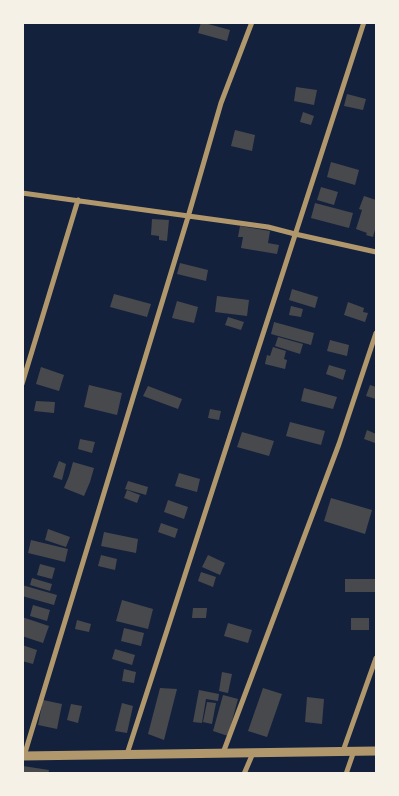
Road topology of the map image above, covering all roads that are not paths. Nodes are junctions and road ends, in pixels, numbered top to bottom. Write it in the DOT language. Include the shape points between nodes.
graph roads {
  1 [pos="252,22"];
  2 [pos="364,22"];
  3 [pos="22,194"];
  4 [pos="78,200"];
  5 [pos="188,217"];
  6 [pos="295,234"];
  7 [pos="376,252"];
  8 [pos="376,333"];
  9 [pos="22,384"];
  10 [pos="376,658"];
  11 [pos="354,751"];
  12 [pos="376,751"];
  13 [pos="343,752"];
  14 [pos="223,753"];
  15 [pos="253,753"];
  16 [pos="127,754"];
  17 [pos="23,756"];
  18 [pos="244,774"];
  19 [pos="346,774"];
  1 -- 5 [label="street" via="221,103"];
  2 -- 6 [label="street"];
  3 -- 4 [label="street"];
  4 -- 5 [label="street"];
  4 -- 9 [label="street"];
  5 -- 6 [label="street" via="268,227"];
  5 -- 17 [label="street"];
  6 -- 7 [label="street"];
  6 -- 16 [label="street"];
  8 -- 14 [label="street" via="339,444"];
  10 -- 13 [label="street"];
  11 -- 12 [label="street"];
  11 -- 13 [label="street"];
  11 -- 19 [label="street"];
  13 -- 15 [label="street"];
  14 -- 15 [label="street"];
  14 -- 16 [label="street"];
  15 -- 18 [label="street"];
  16 -- 17 [label="street"];
}
